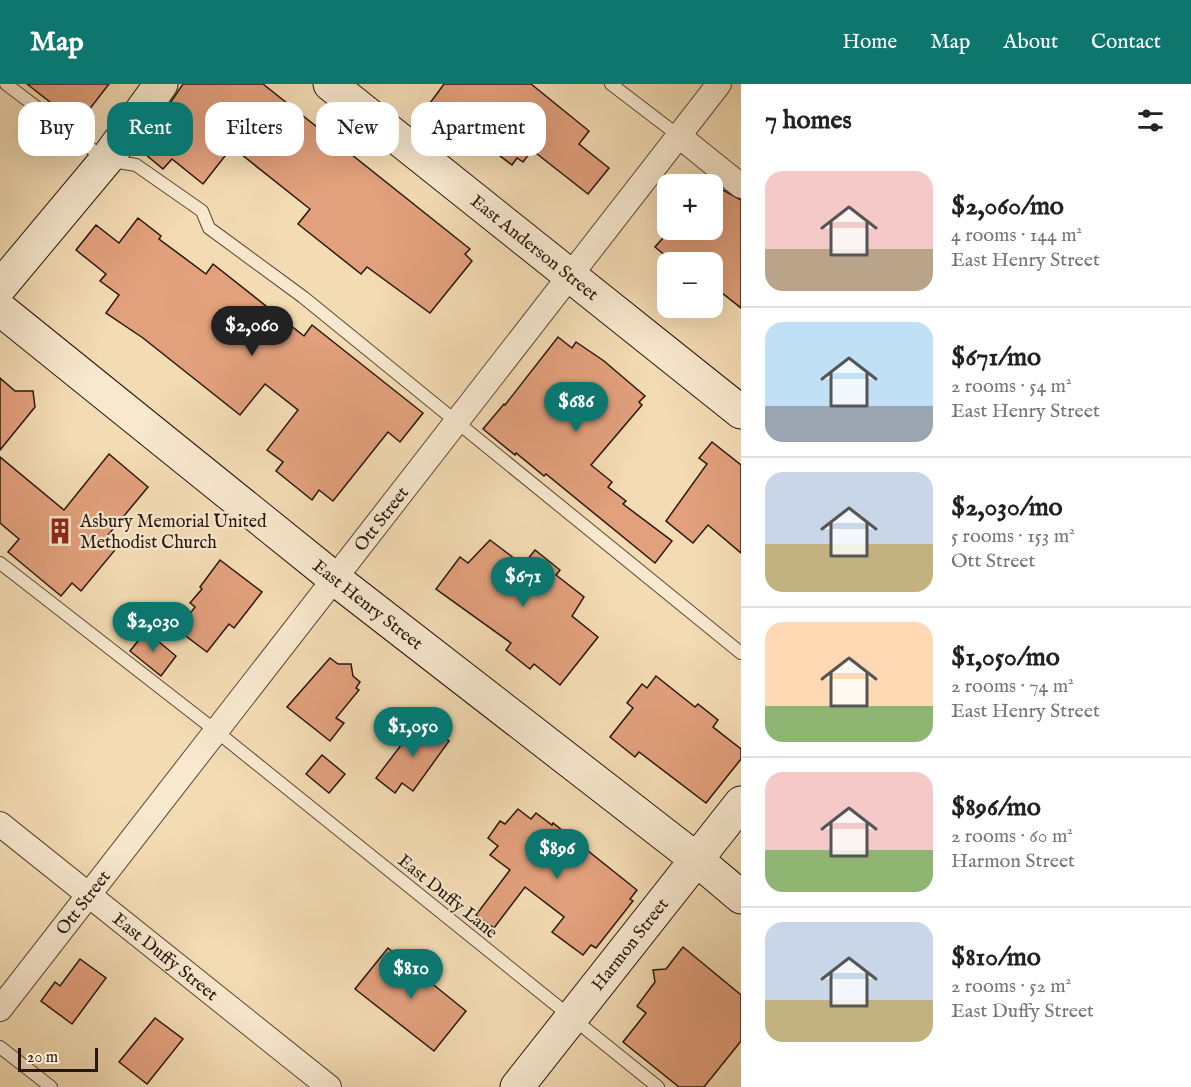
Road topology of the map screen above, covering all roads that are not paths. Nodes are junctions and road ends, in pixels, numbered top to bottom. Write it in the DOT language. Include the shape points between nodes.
graph roads {
  1 [pos="6,84"];
  2 [pos="161,84"];
  3 [pos="330,84"];
  4 [pos="611,84"];
  5 [pos="719,84"];
  6 [pos="679,136"];
  7 [pos="105,160"];
  8 [pos="741,186"];
  9 [pos="569,276"];
  10 [pos="0,287"];
  11 [pos="0,309"];
  12 [pos="741,412"];
  13 [pos="456,422"];
  14 [pos="0,563"];
  15 [pos="335,579"];
  16 [pos="741,652"];
  17 [pos="216,731"];
  18 [pos="741,802"];
  19 [pos="0,824"];
  20 [pos="696,859"];
  21 [pos="88,895"];
  22 [pos="741,897"];
  23 [pos="0,1009"];
  24 [pos="571,1018"];
  25 [pos="0,1047"];
  26 [pos="51,1087"];
  27 [pos="330,1087"];
  28 [pos="517,1087"];
  29 [pos="658,1087"];
  1 -- 7 [label="lane"];
  2 -- 7 [label="main road"];
  3 -- 9 [label="main road, East Anderson Street"];
  4 -- 6 [label="lane"];
  5 -- 6 [label="street, Ott Street"];
  6 -- 8 [label="street"];
  6 -- 9 [label="street, Ott Street"];
  7 -- 10 [label="main road"];
  7 -- 13 [label="lane" via="136,165 202,211 209,228 303,297"];
  9 -- 12 [label="main road, East Anderson Street"];
  9 -- 13 [label="street, Ott Street"];
  11 -- 15 [label="main road, East Henry Street"];
  13 -- 15 [label="street, Ott Street"];
  13 -- 16 [label="lane"];
  14 -- 17 [label="lane, East Duffy Lane"];
  15 -- 17 [label="street, Ott Street"];
  15 -- 20 [label="main road, East Henry Street"];
  17 -- 21 [label="street, Ott Street"];
  17 -- 24 [label="lane, East Duffy Lane"];
  18 -- 20 [label="main road, Harmon Street"];
  19 -- 21 [label="street, East Duffy Street"];
  20 -- 22 [label="main road, East Henry Street"];
  20 -- 24 [label="main road, Harmon Street"];
  21 -- 23 [label="street, Ott Street"];
  21 -- 27 [label="street, East Duffy Street"];
  24 -- 28 [label="main road, Harmon Street"];
  24 -- 29 [label="lane, East Duffy Lane"];
  25 -- 26 [label="lane"];
}
